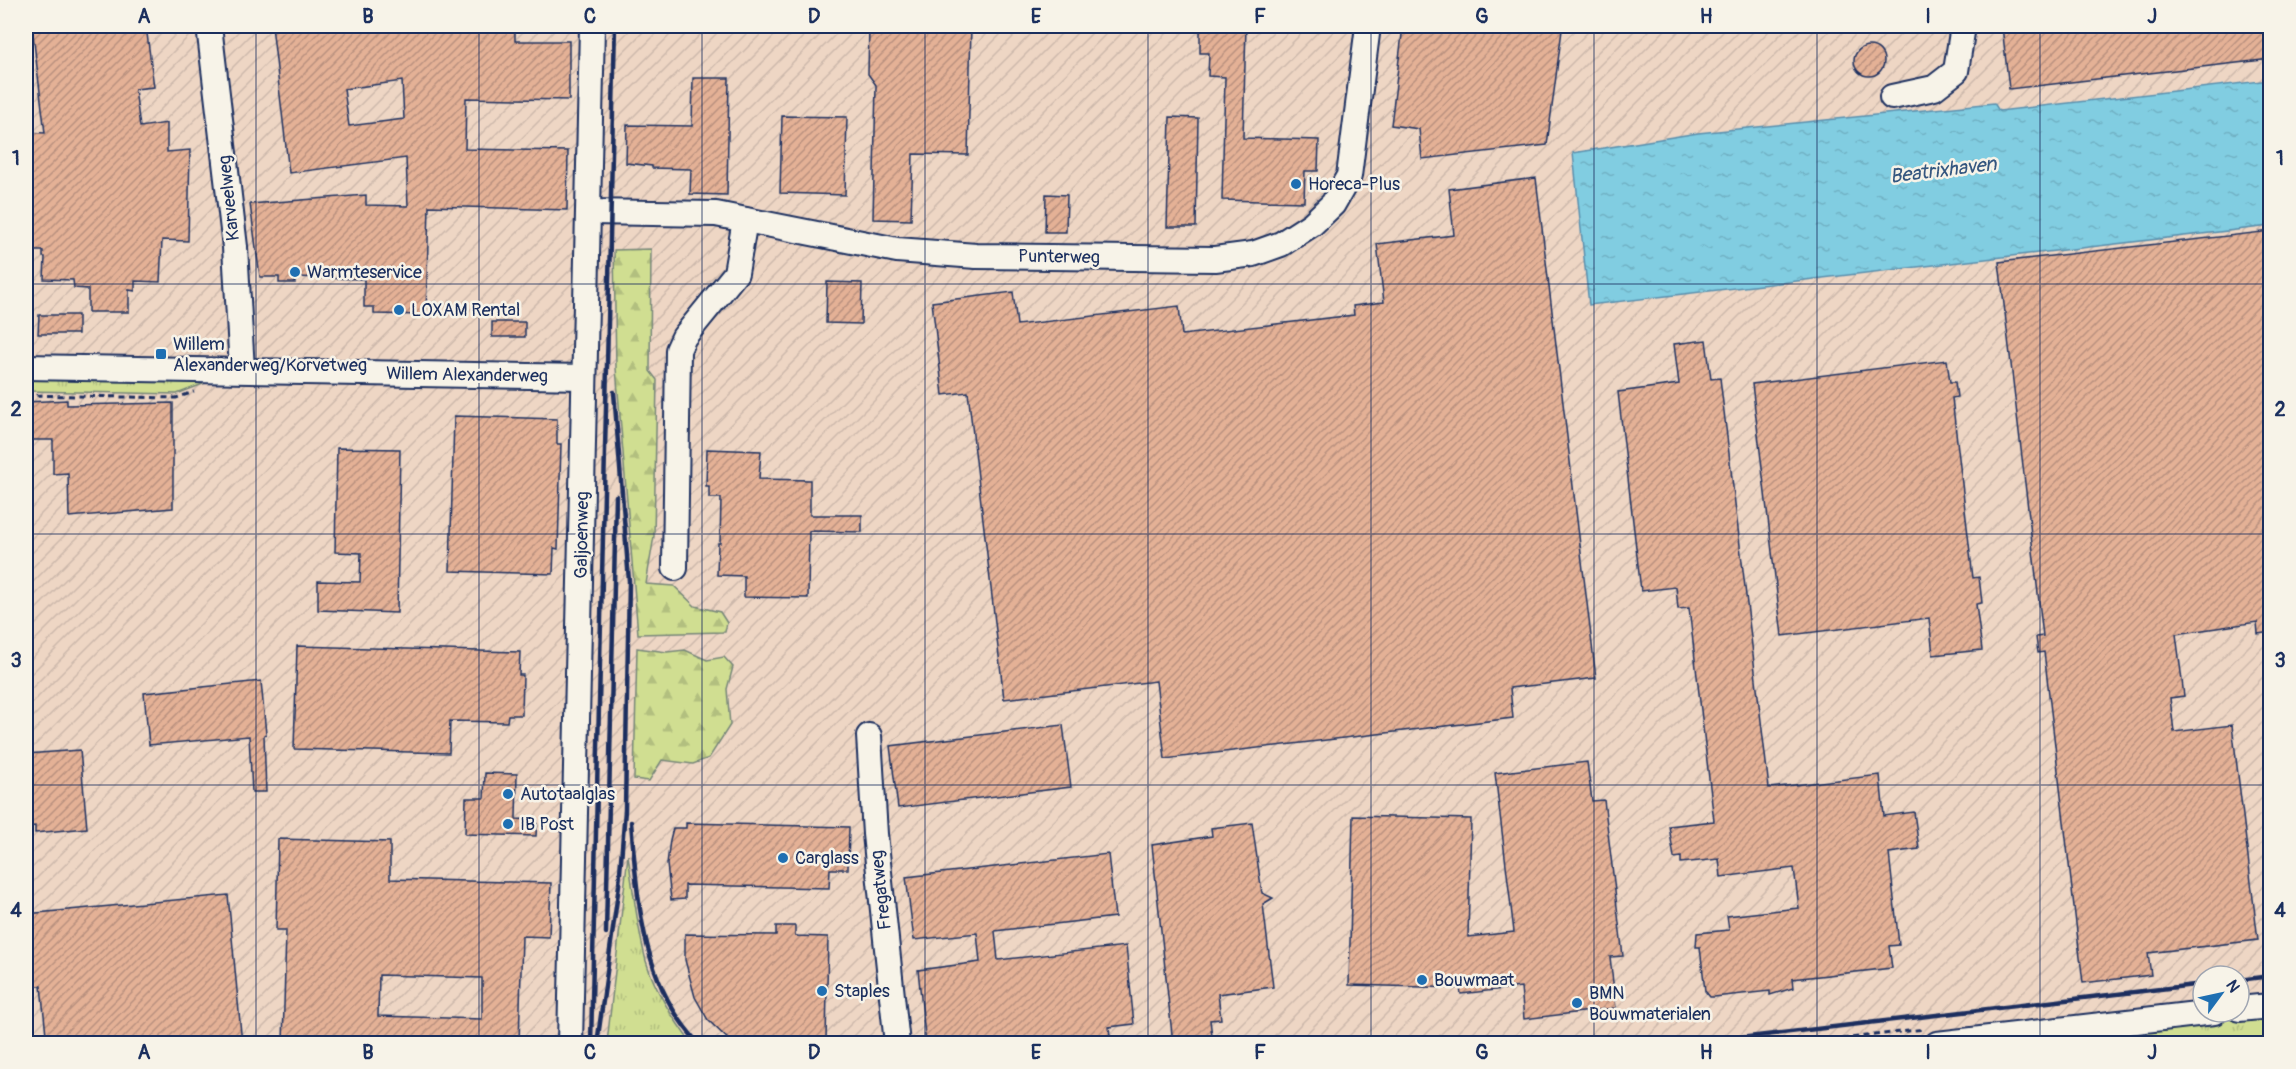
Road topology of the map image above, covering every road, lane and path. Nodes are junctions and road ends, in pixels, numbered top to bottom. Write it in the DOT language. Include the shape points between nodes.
graph roads {
  1 [pos="209,26"];
  2 [pos="592,26"];
  3 [pos="1368,26"];
  4 [pos="1963,26"];
  5 [pos="1892,97"];
  6 [pos="589,212"];
  7 [pos="746,220"];
  8 [pos="26,367"];
  9 [pos="242,370"];
  10 [pos="584,377"];
  11 [pos="203,388"];
  12 [pos="26,395"];
  13 [pos="675,568"];
  14 [pos="869,736"];
  15 [pos="2271,1006"];
  16 [pos="2251,1008"];
  17 [pos="2191,1015"];
  18 [pos="570,1044"];
  19 [pos="897,1044"];
  20 [pos="1937,1044"];
  1 -- 9 [label="street, Karveelweg" via="235,247"];
  2 -- 6 [label="street, Galjoenweg"];
  3 -- 7 [label="street, Punterweg" via="1349,176 1333,204 1312,224 1281,244 1253,254 1215,259 976,256 897,250"];
  4 -- 5 [label="street" via="1956,71 1934,88"];
  6 -- 7 [label="street, Punterweg" via="716,214"];
  6 -- 10 [label="street, Galjoenweg"];
  7 -- 13 [label="street" via="736,273 684,337 678,350"];
  8 -- 9 [label="street, Willem Alexanderweg"];
  9 -- 10 [label="street, Willem Alexanderweg"];
  10 -- 18 [label="street, Galjoenweg"];
  11 -- 12 [label="path" via="176,398"];
  14 -- 19 [label="street, Fregatweg"];
  15 -- 16 [label="street"];
  17 -- 20 [label="street"];
}
